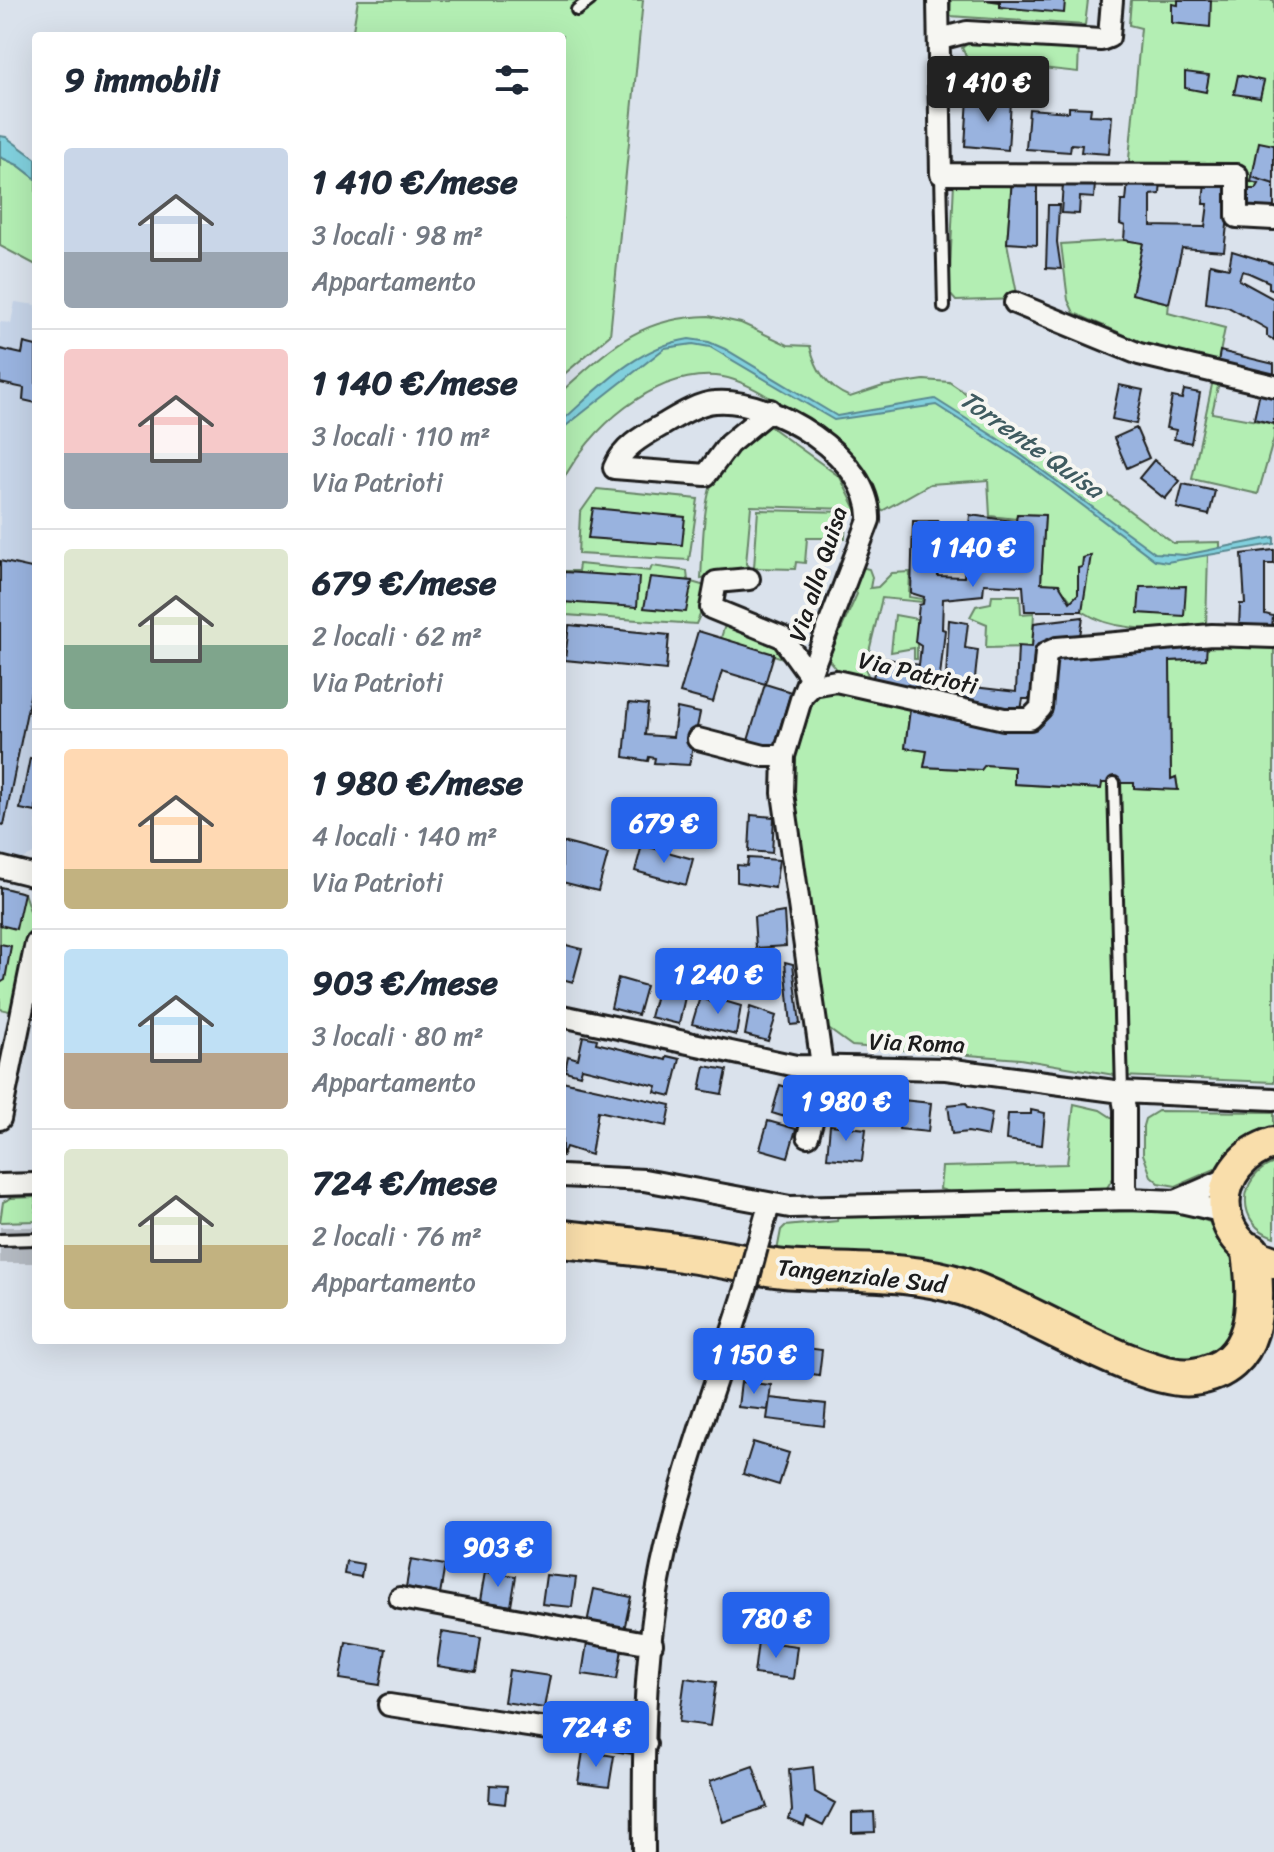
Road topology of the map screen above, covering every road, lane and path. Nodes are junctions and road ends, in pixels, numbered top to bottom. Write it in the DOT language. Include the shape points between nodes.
graph roads {
  1 [pos="590,0"];
  2 [pos="938,0"];
  3 [pos="1112,0"];
  4 [pos="577,10"];
  5 [pos="940,39"];
  6 [pos="941,174"];
  7 [pos="1274,219"];
  8 [pos="1015,303"];
  9 [pos="944,307"];
  10 [pos="1274,386"];
  11 [pos="770,410"];
  12 [pos="749,579"];
  13 [pos="1274,637"];
  14 [pos="810,676"];
  15 [pos="802,696"];
  16 [pos="698,739"];
  17 [pos="784,756"];
  18 [pos="1114,783"];
  19 [pos="0,867"];
  20 [pos="32,875"];
  21 [pos="32,955"];
  22 [pos="566,1017"];
  23 [pos="10,1018"];
  24 [pos="822,1067"];
  25 [pos="1122,1092"];
  26 [pos="1274,1099"];
  27 [pos="0,1119"];
  28 [pos="808,1136"];
  29 [pos="1274,1143"];
  30 [pos="566,1176"];
  31 [pos="1229,1178"];
  32 [pos="32,1184"];
  33 [pos="0,1185"];
  34 [pos="1129,1199"];
  35 [pos="1176,1201"];
  36 [pos="769,1205"];
  37 [pos="1225,1212"];
  38 [pos="32,1239"];
  39 [pos="566,1239"];
  40 [pos="0,1240"];
  41 [pos="1263,1257"];
  42 [pos="1274,1280"];
  43 [pos="1255,1314"];
  44 [pos="400,1598"];
  45 [pos="652,1644"];
  46 [pos="389,1705"];
  47 [pos="646,1744"];
  48 [pos="644,1852"];
  1 -- 4 [label="lane"];
  2 -- 5 [label="street"];
  3 -- 5 [label="street" via="1109,37 1101,40 967,32"];
  5 -- 6 [label="street"];
  6 -- 7 [label="street" via="1237,175 1237,217"];
  6 -- 9 [label="lane"];
  8 -- 10 [label="street" via="1139,354"];
  11 -- 11 [label="street" via="746,402 712,402 638,439 614,468 706,475 729,444"];
  11 -- 14 [label="street, Via alla Quisa" via="815,438 853,474 869,509"];
  12 -- 14 [label="street" via="716,582 711,608 782,637"];
  13 -- 15 [label="street, Via Patrioti" via="1212,635 1057,648 1046,653 1041,708 1030,719 1004,719 836,681 813,685"];
  14 -- 15 [label="street, Via alla Quisa"];
  15 -- 17 [label="street"];
  16 -- 17 [label="street"];
  17 -- 24 [label="street" via="783,793"];
  18 -- 25 [label="lane"];
  19 -- 20 [label="street"];
  21 -- 23 [label="street"];
  22 -- 24 [label="street, Via Roma" via="733,1054"];
  23 -- 27 [label="street"];
  24 -- 25 [label="street, Via Roma" via="983,1072"];
  24 -- 28 [label="street" via="824,1079"];
  25 -- 26 [label="street, Via Roma"];
  25 -- 34 [label="street"];
  29 -- 31 [label="main road" via="1247,1154"];
  30 -- 36 [label="street" via="644,1180"];
  31 -- 35 [label="street"];
  31 -- 37 [label="main road"];
  32 -- 33 [label="street"];
  34 -- 35 [label="street"];
  34 -- 36 [label="street"];
  35 -- 37 [label="street"];
  36 -- 45 [label="street, bridge" via="662,1566"];
  37 -- 41 [label="main road" via="1234,1235"];
  38 -- 40 [label="lane"];
  39 -- 43 [label="highway, Tangenziale Sud" via="773,1268 940,1281 988,1295 1135,1365 1174,1377 1200,1376 1227,1363 1247,1339"];
  41 -- 43 [label="highway, Tangenziale Sud"];
  42 -- 43 [label="highway, Tangenziale Sud"];
  44 -- 45 [label="street"];
  45 -- 47 [label="street"];
  46 -- 47 [label="street"];
  47 -- 48 [label="street"];
}
